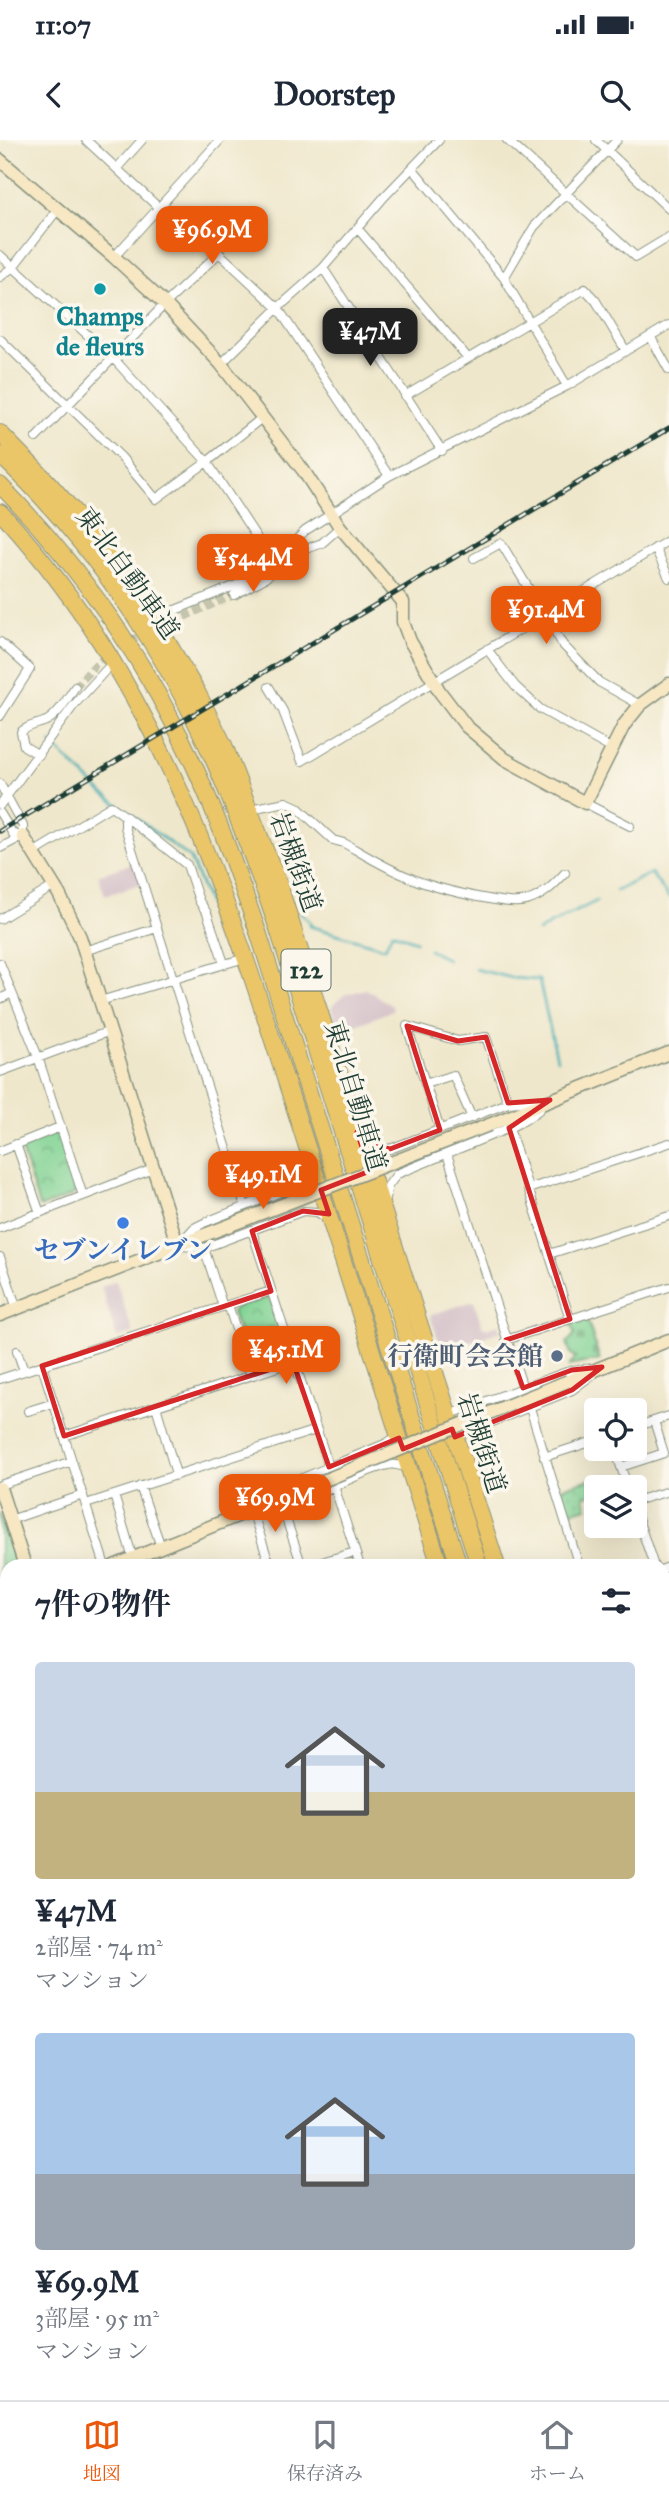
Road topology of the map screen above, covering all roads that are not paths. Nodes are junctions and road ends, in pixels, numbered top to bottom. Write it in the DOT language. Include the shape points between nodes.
graph roads {
  1 [pos="86,140"];
  2 [pos="142,140"];
  3 [pos="220,140"];
  4 [pos="439,140"];
  5 [pos="506,140"];
  6 [pos="596,140"];
  7 [pos="617,140"];
  8 [pos="608,150"];
  9 [pos="0,160"];
  10 [pos="117,168"];
  11 [pos="413,169"];
  12 [pos="565,195"];
  13 [pos="161,206"];
  14 [pos="58,209"];
  15 [pos="669,209"];
  16 [pos="359,229"];
  17 [pos="669,237"];
  18 [pos="219,253"];
  19 [pos="0,255"];
  20 [pos="114,257"];
  21 [pos="13,267"];
  22 [pos="323,268"];
  23 [pos="0,277"];
  24 [pos="504,278"];
  25 [pos="165,304"];
  26 [pos="278,308"];
  27 [pos="528,323"];
  28 [pos="669,325"];
  29 [pos="650,336"];
  30 [pos="0,339"];
  31 [pos="626,351"];
  32 [pos="468,358"];
  33 [pos="114,359"];
  34 [pos="221,364"];
  35 [pos="669,370"];
  36 [pos="567,386"];
  37 [pos="405,396"];
  38 [pos="69,405"];
  39 [pos="263,417"];
  40 [pos="0,433"];
  41 [pos="36,438"];
  42 [pos="442,451"];
  43 [pos="0,455"];
  44 [pos="206,462"];
  45 [pos="389,476"];
  46 [pos="0,485"];
  47 [pos="0,512"];
  48 [pos="330,513"];
  49 [pos="340,527"];
  50 [pos="257,538"];
  51 [pos="669,540"];
  52 [pos="655,548"];
  53 [pos="474,558"];
  54 [pos="668,575"];
  55 [pos="234,595"];
  56 [pos="150,612"];
  57 [pos="544,615"];
  58 [pos="0,642"];
  59 [pos="487,649"];
  60 [pos="113,662"];
  61 [pos="433,682"];
  62 [pos="669,684"];
  63 [pos="75,687"];
  64 [pos="269,687"];
  65 [pos="640,705"];
  66 [pos="0,716"];
  67 [pos="612,749"];
  68 [pos="39,755"];
  69 [pos="0,784"];
  70 [pos="7,798"];
  71 [pos="585,803"];
  72 [pos="0,805"];
  73 [pos="250,809"];
  74 [pos="0,813"];
  75 [pos="125,816"];
  76 [pos="630,826"];
  77 [pos="23,836"];
  78 [pos="0,848"];
  79 [pos="33,853"];
  80 [pos="565,873"];
  81 [pos="54,886"];
  82 [pos="0,919"];
  83 [pos="157,928"];
  84 [pos="84,951"];
  85 [pos="246,957"];
  86 [pos="0,963"];
  87 [pos="224,963"];
  88 [pos="173,978"];
  89 [pos="12,993"];
  90 [pos="0,999"];
  91 [pos="100,1001"];
  92 [pos="110,1031"];
  93 [pos="669,1053"];
  94 [pos="38,1057"];
  95 [pos="0,1072"];
  96 [pos="425,1084"];
  97 [pos="550,1100"];
  98 [pos="508,1103"];
  99 [pos="472,1118"];
  100 [pos="507,1123"];
  101 [pos="60,1127"];
  102 [pos="440,1130"];
  103 [pos="357,1132"];
  104 [pos="669,1143"];
  105 [pos="16,1144"];
  106 [pos="0,1151"];
  107 [pos="310,1154"];
  108 [pos="447,1154"];
  109 [pos="153,1169"];
  110 [pos="528,1189"];
  111 [pos="83,1196"];
  112 [pos="245,1206"];
  113 [pos="40,1213"];
  114 [pos="384,1216"];
  115 [pos="669,1216"];
  116 [pos="332,1224"];
  117 [pos="0,1228"];
  118 [pos="251,1231"];
  119 [pos="177,1246"];
  120 [pos="204,1248"];
  121 [pos="549,1254"];
  122 [pos="0,1257"];
  123 [pos="669,1287"];
  124 [pos="271,1291"];
  125 [pos="226,1306"];
  126 [pos="17,1308"];
  127 [pos="0,1315"];
  128 [pos="570,1319"];
  129 [pos="506,1340"];
  130 [pos="669,1340"];
  131 [pos="18,1351"];
  132 [pos="293,1362"];
  133 [pos="42,1366"];
  134 [pos="602,1367"];
  135 [pos="24,1371"];
  136 [pos="251,1375"];
  137 [pos="0,1379"];
  138 [pos="523,1388"];
  139 [pos="54,1403"];
  140 [pos="156,1406"];
  141 [pos="530,1408"];
  142 [pos="28,1411"];
  143 [pos="448,1415"];
  144 [pos="669,1416"];
  145 [pos="654,1421"];
  146 [pos="647,1423"];
  147 [pos="316,1430"];
  148 [pos="64,1436"];
  149 [pos="398,1436"];
  150 [pos="455,1437"];
  151 [pos="584,1444"];
  152 [pos="544,1457"];
  153 [pos="72,1461"];
  154 [pos="619,1461"];
  155 [pos="329,1467"];
  156 [pos="621,1467"];
  157 [pos="410,1469"];
  158 [pos="176,1474"];
  159 [pos="624,1475"];
  160 [pos="140,1486"];
  161 [pos="334,1486"];
  162 [pos="0,1487"];
  163 [pos="669,1491"];
  164 [pos="114,1495"];
  165 [pos="647,1497"];
  166 [pos="85,1500"];
  167 [pos="282,1503"];
  168 [pos="252,1510"];
  169 [pos="10,1520"];
  170 [pos="644,1538"];
  171 [pos="161,1547"];
  172 [pos="355,1552"];
  173 [pos="23,1559"];
  174 [pos="103,1559"];
  175 [pos="133,1559"];
  176 [pos="268,1559"];
  177 [pos="300,1559"];
  178 [pos="332,1559"];
  179 [pos="357,1559"];
  180 [pos="438,1559"];
  181 [pos="457,1559"];
  182 [pos="491,1559"];
  183 [pos="491,1559"];
  184 [pos="577,1559"];
  185 [pos="652,1559"];
  1 -- 10 [label="street"];
  2 -- 10 [label="street"];
  3 -- 13 [label="street"];
  4 -- 11 [label="street"];
  5 -- 12 [label="street"];
  6 -- 8 [label="street"];
  7 -- 8 [label="street"];
  8 -- 12 [label="street"];
  8 -- 15 [label="street"];
  9 -- 14 [label="street"];
  10 -- 13 [label="street"];
  11 -- 16 [label="street"];
  11 -- 24 [label="street"];
  12 -- 17 [label="street" via="635,257"];
  12 -- 24 [label="street" via="534,227"];
  13 -- 18 [label="street"];
  13 -- 20 [label="street"];
  14 -- 20 [label="street"];
  14 -- 21 [label="street"];
  16 -- 22 [label="street"];
  16 -- 32 [label="street"];
  18 -- 25 [label="street"];
  18 -- 26 [label="street"];
  19 -- 21 [label="street"];
  20 -- 25 [label="street"];
  21 -- 23 [label="street"];
  21 -- 33 [label="street"];
  22 -- 26 [label="street"];
  22 -- 37 [label="street"];
  24 -- 27 [label="street"];
  25 -- 33 [label="street"];
  25 -- 34 [label="street"];
  26 -- 34 [label="street"];
  26 -- 45 [label="street"];
  27 -- 31 [label="street" via="585,289"];
  27 -- 32 [label="street"];
  27 -- 36 [label="street"];
  28 -- 29 [label="street"];
  29 -- 31 [label="street"];
  29 -- 35 [label="street"];
  30 -- 38 [label="street"];
  31 -- 36 [label="street"];
  32 -- 37 [label="street"];
  33 -- 38 [label="street"];
  33 -- 44 [label="street"];
  34 -- 39 [label="street"];
  36 -- 42 [label="street"];
  37 -- 42 [label="street"];
  38 -- 41 [label="street"];
  38 -- 44 [label="street" via="156,499"];
  39 -- 44 [label="street"];
  39 -- 48 [label="street"];
  40 -- 56 [label="highway, 岩槻街道 / 122" via="91,531"];
  42 -- 45 [label="street"];
  43 -- 182 [label="highway, 東北自動車道" via="69,529 118,592 179,691 220,774 278,929"];
  44 -- 50 [label="street"];
  45 -- 48 [label="street"];
  46 -- 181 [label="highway, 東北自動車道" via="61,552 111,618 165,706 197,772 259,935"];
  47 -- 60 [label="highway, 122" via="62,586"];
  48 -- 49 [label="street"];
  48 -- 56 [label="street" via="248,580 168,612"];
  49 -- 55 [label="street" via="322,543 298,552 265,579"];
  49 -- 61 [label="street" via="402,602 405,631"];
  51 -- 52 [label="street"];
  52 -- 54 [label="street"];
  52 -- 57 [label="street"];
  53 -- 57 [label="street" via="501,543"];
  56 -- 73 [label="highway, 岩槻街道 / 122" via="219,735"];
  57 -- 59 [label="street"];
  57 -- 65 [label="street" via="580,665"];
  58 -- 66 [label="street" via="30,669"];
  59 -- 61 [label="street"];
  59 -- 67 [label="street" via="515,686 540,709"];
  60 -- 68 [label="street" via="80,697"];
  60 -- 85 [label="highway, 122" via="187,806"];
  61 -- 64 [label="street" via="302,761"];
  61 -- 71 [label="street" via="454,712 486,744"];
  62 -- 65 [label="street"];
  63 -- 68 [label="street" via="55,715 21,732 24,746"];
  65 -- 67 [label="street"];
  67 -- 71 [label="street"];
  68 -- 70 [label="street"];
  69 -- 70 [label="street"];
  70 -- 72 [label="street"];
  70 -- 77 [label="street"];
  71 -- 76 [label="street"];
  73 -- 80 [label="street" via="286,802 333,840 412,879 484,898 526,902"];
  73 -- 103 [label="highway, 岩槻街道 / 122" via="279,885"];
  74 -- 77 [label="street" via="13,834"];
  75 -- 79 [label="street" via="111,806"];
  75 -- 83 [label="street"];
  75 -- 87 [label="street" via="187,864"];
  77 -- 78 [label="street"];
  77 -- 79 [label="street"];
  79 -- 81 [label="street"];
  81 -- 82 [label="street"];
  81 -- 84 [label="street"];
  83 -- 84 [label="street"];
  83 -- 88 [label="street"];
  84 -- 91 [label="street"];
  85 -- 87 [label="street"];
  85 -- 107 [label="highway, 122"];
  86 -- 89 [label="street"];
  87 -- 88 [label="street"];
  88 -- 91 [label="street"];
  88 -- 112 [label="street"];
  89 -- 90 [label="street"];
  89 -- 94 [label="street"];
  91 -- 92 [label="street"];
  92 -- 94 [label="street"];
  92 -- 109 [label="street"];
  93 -- 97 [label="street"];
  94 -- 95 [label="street"];
  94 -- 101 [label="street"];
  96 -- 98 [label="street" via="407,1026 458,1041 486,1037"];
  96 -- 99 [label="street" via="453,1075"];
  96 -- 102 [label="street"];
  97 -- 98 [label="street"];
  97 -- 100 [label="street"];
  98 -- 99 [label="street"];
  99 -- 102 [label="street"];
  100 -- 108 [label="street"];
  100 -- 110 [label="street"];
  100 -- 119 [label="street, bridge" via="489,1125"];
  101 -- 105 [label="street"];
  101 -- 111 [label="street"];
  102 -- 103 [label="street" via="390,1149 365,1141"];
  103 -- 114 [label="highway, 岩槻街道 / 122"];
  104 -- 110 [label="street"];
  105 -- 106 [label="street"];
  105 -- 113 [label="street"];
  107 -- 112 [label="street" via="300,1184"];
  107 -- 116 [label="highway, 122"];
  108 -- 114 [label="street" via="397,1174 387,1186"];
  108 -- 129 [label="street"];
  109 -- 111 [label="street"];
  109 -- 119 [label="street"];
  110 -- 121 [label="street"];
  111 -- 113 [label="street"];
  112 -- 119 [label="street" via="194,1228"];
  113 -- 117 [label="street"];
  114 -- 143 [label="highway, 岩槻街道 / 122"];
  115 -- 121 [label="street"];
  116 -- 118 [label="street" via="317,1212 303,1211"];
  116 -- 149 [label="highway, 122"];
  118 -- 120 [label="street"];
  118 -- 124 [label="street"];
  119 -- 120 [label="street"];
  119 -- 126 [label="street"];
  120 -- 125 [label="street"];
  121 -- 128 [label="street"];
  122 -- 126 [label="street"];
  123 -- 128 [label="street"];
  124 -- 125 [label="street"];
  124 -- 132 [label="street"];
  125 -- 133 [label="street"];
  125 -- 136 [label="street"];
  126 -- 127 [label="street"];
  128 -- 129 [label="street"];
  129 -- 138 [label="street"];
  130 -- 134 [label="street"];
  131 -- 135 [label="street"];
  132 -- 136 [label="street"];
  132 -- 147 [label="street"];
  133 -- 135 [label="street"];
  133 -- 139 [label="street"];
  134 -- 138 [label="street" via="572,1370"];
  134 -- 141 [label="street" via="572,1390"];
  134 -- 167 [label="street, bridge"];
  135 -- 137 [label="street"];
  136 -- 140 [label="street"];
  138 -- 143 [label="street"];
  139 -- 142 [label="street"];
  139 -- 148 [label="street"];
  140 -- 148 [label="street"];
  140 -- 158 [label="street"];
  141 -- 150 [label="street"];
  141 -- 152 [label="street"];
  143 -- 150 [label="highway, 岩槻街道 / 122"];
  144 -- 145 [label="street"];
  145 -- 146 [label="street"];
  145 -- 156 [label="street" via="664,1453"];
  147 -- 155 [label="street"];
  147 -- 158 [label="street"];
  148 -- 153 [label="street"];
  149 -- 155 [label="street"];
  149 -- 157 [label="highway, 122"];
  150 -- 183 [label="highway, 岩槻街道 / 122"];
  151 -- 152 [label="street"];
  152 -- 184 [label="street"];
  153 -- 162 [label="street"];
  153 -- 166 [label="street"];
  154 -- 156 [label="street"];
  155 -- 168 [label="street" via="271,1491"];
  156 -- 159 [label="street"];
  157 -- 161 [label="street" via="387,1465"];
  157 -- 180 [label="highway, 122"];
  158 -- 160 [label="street"];
  160 -- 164 [label="street"];
  160 -- 171 [label="street"];
  161 -- 167 [label="street"];
  161 -- 172 [label="street"];
  162 -- 169 [label="street"];
  163 -- 165 [label="street"];
  164 -- 166 [label="street"];
  164 -- 175 [label="street"];
  166 -- 169 [label="street"];
  166 -- 174 [label="street"];
  167 -- 168 [label="street"];
  167 -- 177 [label="street"];
  168 -- 171 [label="street"];
  168 -- 176 [label="street"];
  169 -- 173 [label="street"];
  170 -- 185 [label="street"];
  171 -- 175 [label="street"];
  172 -- 178 [label="street"];
  172 -- 179 [label="street"];
}
